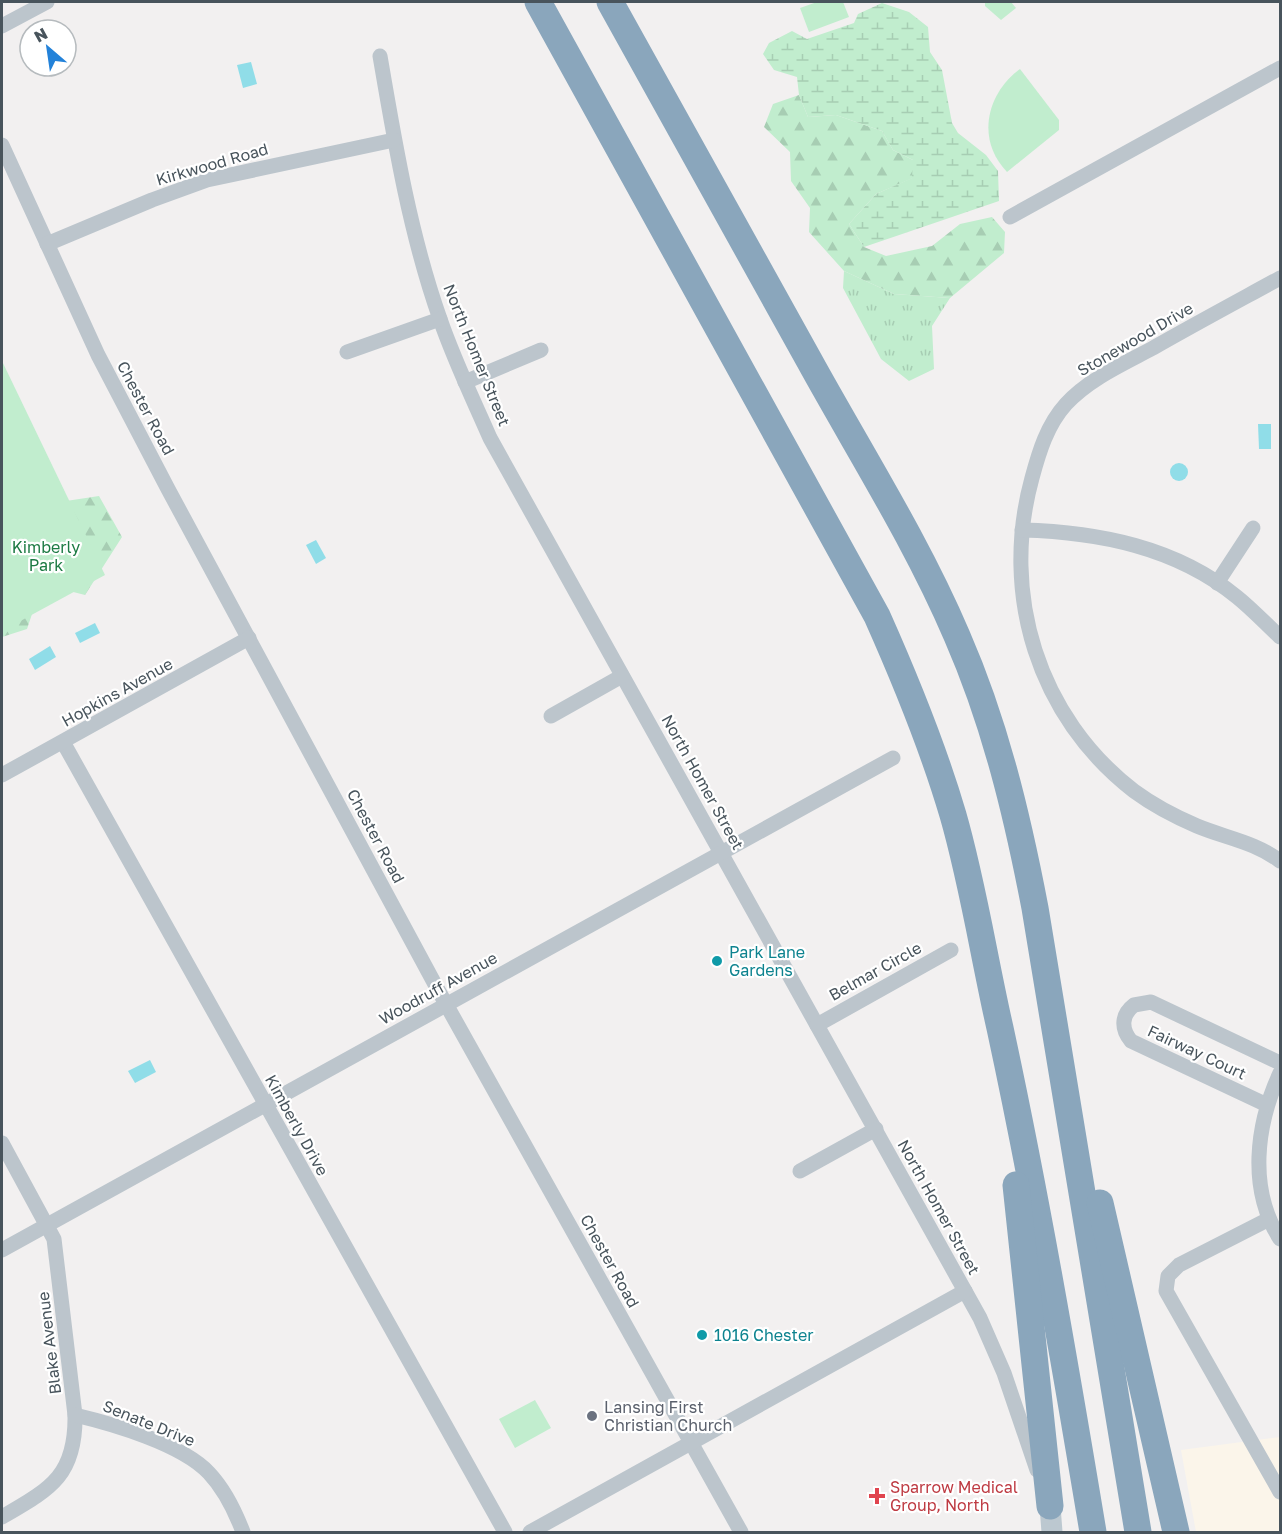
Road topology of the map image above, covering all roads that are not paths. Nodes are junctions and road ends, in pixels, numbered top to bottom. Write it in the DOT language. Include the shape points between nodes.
graph roads {
  1 [pos="46,2"];
  2 [pos="538,2"];
  3 [pos="610,2"];
  4 [pos="2,26"];
  5 [pos="380,56"];
  6 [pos="1281,68"];
  7 [pos="394,140"];
  8 [pos="2,145"];
  9 [pos="1011,217"];
  10 [pos="47,244"];
  11 [pos="1281,278"];
  12 [pos="440,319"];
  13 [pos="541,350"];
  14 [pos="347,352"];
  15 [pos="465,382"];
  16 [pos="1253,528"];
  17 [pos="1022,530"];
  18 [pos="1217,583"];
  19 [pos="1281,637"];
  20 [pos="249,638"];
  21 [pos="622,675"];
  22 [pos="551,716"];
  23 [pos="63,742"];
  24 [pos="893,758"];
  25 [pos="2,776"];
  26 [pos="953,816"];
  27 [pos="721,852"];
  28 [pos="1281,861"];
  29 [pos="951,950"];
  30 [pos="1050,993"];
  31 [pos="446,1003"];
  32 [pos="817,1025"];
  33 [pos="1281,1063"];
  34 [pos="1281,1073"];
  35 [pos="264,1105"];
  36 [pos="1267,1105"];
  37 [pos="876,1129"];
  38 [pos="2,1143"];
  39 [pos="800,1171"];
  40 [pos="1269,1218"];
  41 [pos="48,1225"];
  42 [pos="1281,1239"];
  43 [pos="2,1250"];
  44 [pos="965,1291"];
  45 [pos="75,1415"];
  46 [pos="691,1443"];
  47 [pos="1281,1492"];
  48 [pos="2,1517"];
  49 [pos="1051,1519"];
  50 [pos="502,1529"];
  51 [pos="243,1533"];
  52 [pos="530,1533"];
  53 [pos="741,1533"];
  54 [pos="1093,1533"];
  55 [pos="1138,1533"];
  56 [pos="1176,1533"];
  1 -- 4 [label="street"];
  2 -- 26 [label="highway" via="877,616 905,679"];
  3 -- 30 [label="highway" via="906,533 957,635 1001,756 1022,842"];
  5 -- 7 [label="street, North Homer Street"];
  6 -- 9 [label="street"];
  7 -- 10 [label="street, Kirkwood Road" via="207,180"];
  7 -- 12 [label="street, North Homer Street"];
  8 -- 10 [label="street, Chester Road"];
  10 -- 20 [label="street, Chester Road" via="98,355"];
  11 -- 17 [label="street, Stonewood Drive" via="1100,377 1066,404 1041,447"];
  12 -- 14 [label="street"];
  12 -- 15 [label="street, North Homer Street"];
  13 -- 15 [label="street"];
  15 -- 21 [label="street, North Homer Street" via="509,473"];
  16 -- 18 [label="street"];
  17 -- 18 [label="street" via="1079,533 1124,542 1171,558"];
  17 -- 28 [label="street, Stonewood Drive" via="1020,567 1027,624 1042,673 1071,725 1110,770 1135,791 1199,827 1251,844"];
  18 -- 19 [label="street"];
  20 -- 23 [label="street, Hopkins Avenue"];
  20 -- 31 [label="street, Chester Road"];
  21 -- 22 [label="street"];
  21 -- 27 [label="street, North Homer Street"];
  23 -- 25 [label="street, Hopkins Avenue"];
  23 -- 35 [label="street, Kimberly Drive"];
  24 -- 27 [label="street, Woodruff Avenue"];
  26 -- 49 [label="highway" via="1010,1127"];
  26 -- 54 [label="highway" via="1022,1129"];
  27 -- 31 [label="street, Woodruff Avenue"];
  27 -- 32 [label="street, North Homer Street"];
  29 -- 32 [label="street, Belmar Circle"];
  30 -- 55 [label="highway"];
  30 -- 56 [label="highway"];
  31 -- 35 [label="street, Woodruff Avenue"];
  31 -- 46 [label="street, Chester Road"];
  32 -- 37 [label="street, North Homer Street"];
  33 -- 36 [label="street, Fairway Court" via="1150,1002 1134,1005 1125,1017 1125,1030 1131,1041"];
  34 -- 36 [label="street"];
  35 -- 41 [label="street, Woodruff Avenue"];
  35 -- 50 [label="street, Kimberly Drive"];
  36 -- 40 [label="street" via="1259,1144 1259,1170"];
  37 -- 39 [label="street"];
  37 -- 44 [label="street, North Homer Street"];
  38 -- 41 [label="street, Blake Avenue"];
  40 -- 42 [label="street"];
  40 -- 47 [label="street" via="1179,1265 1168,1276 1166,1291"];
  41 -- 43 [label="street, Woodruff Avenue"];
  41 -- 45 [label="street, Blake Avenue" via="54,1239"];
  44 -- 46 [label="street"];
  44 -- 49 [label="street, North Homer Street" via="1004,1374"];
  45 -- 48 [label="street, Blake Avenue" via="71,1457 60,1479"];
  45 -- 51 [label="street, Senate Drive" via="161,1444 192,1459 226,1494"];
  46 -- 52 [label="street"];
  46 -- 53 [label="street, Chester Road"];
}
